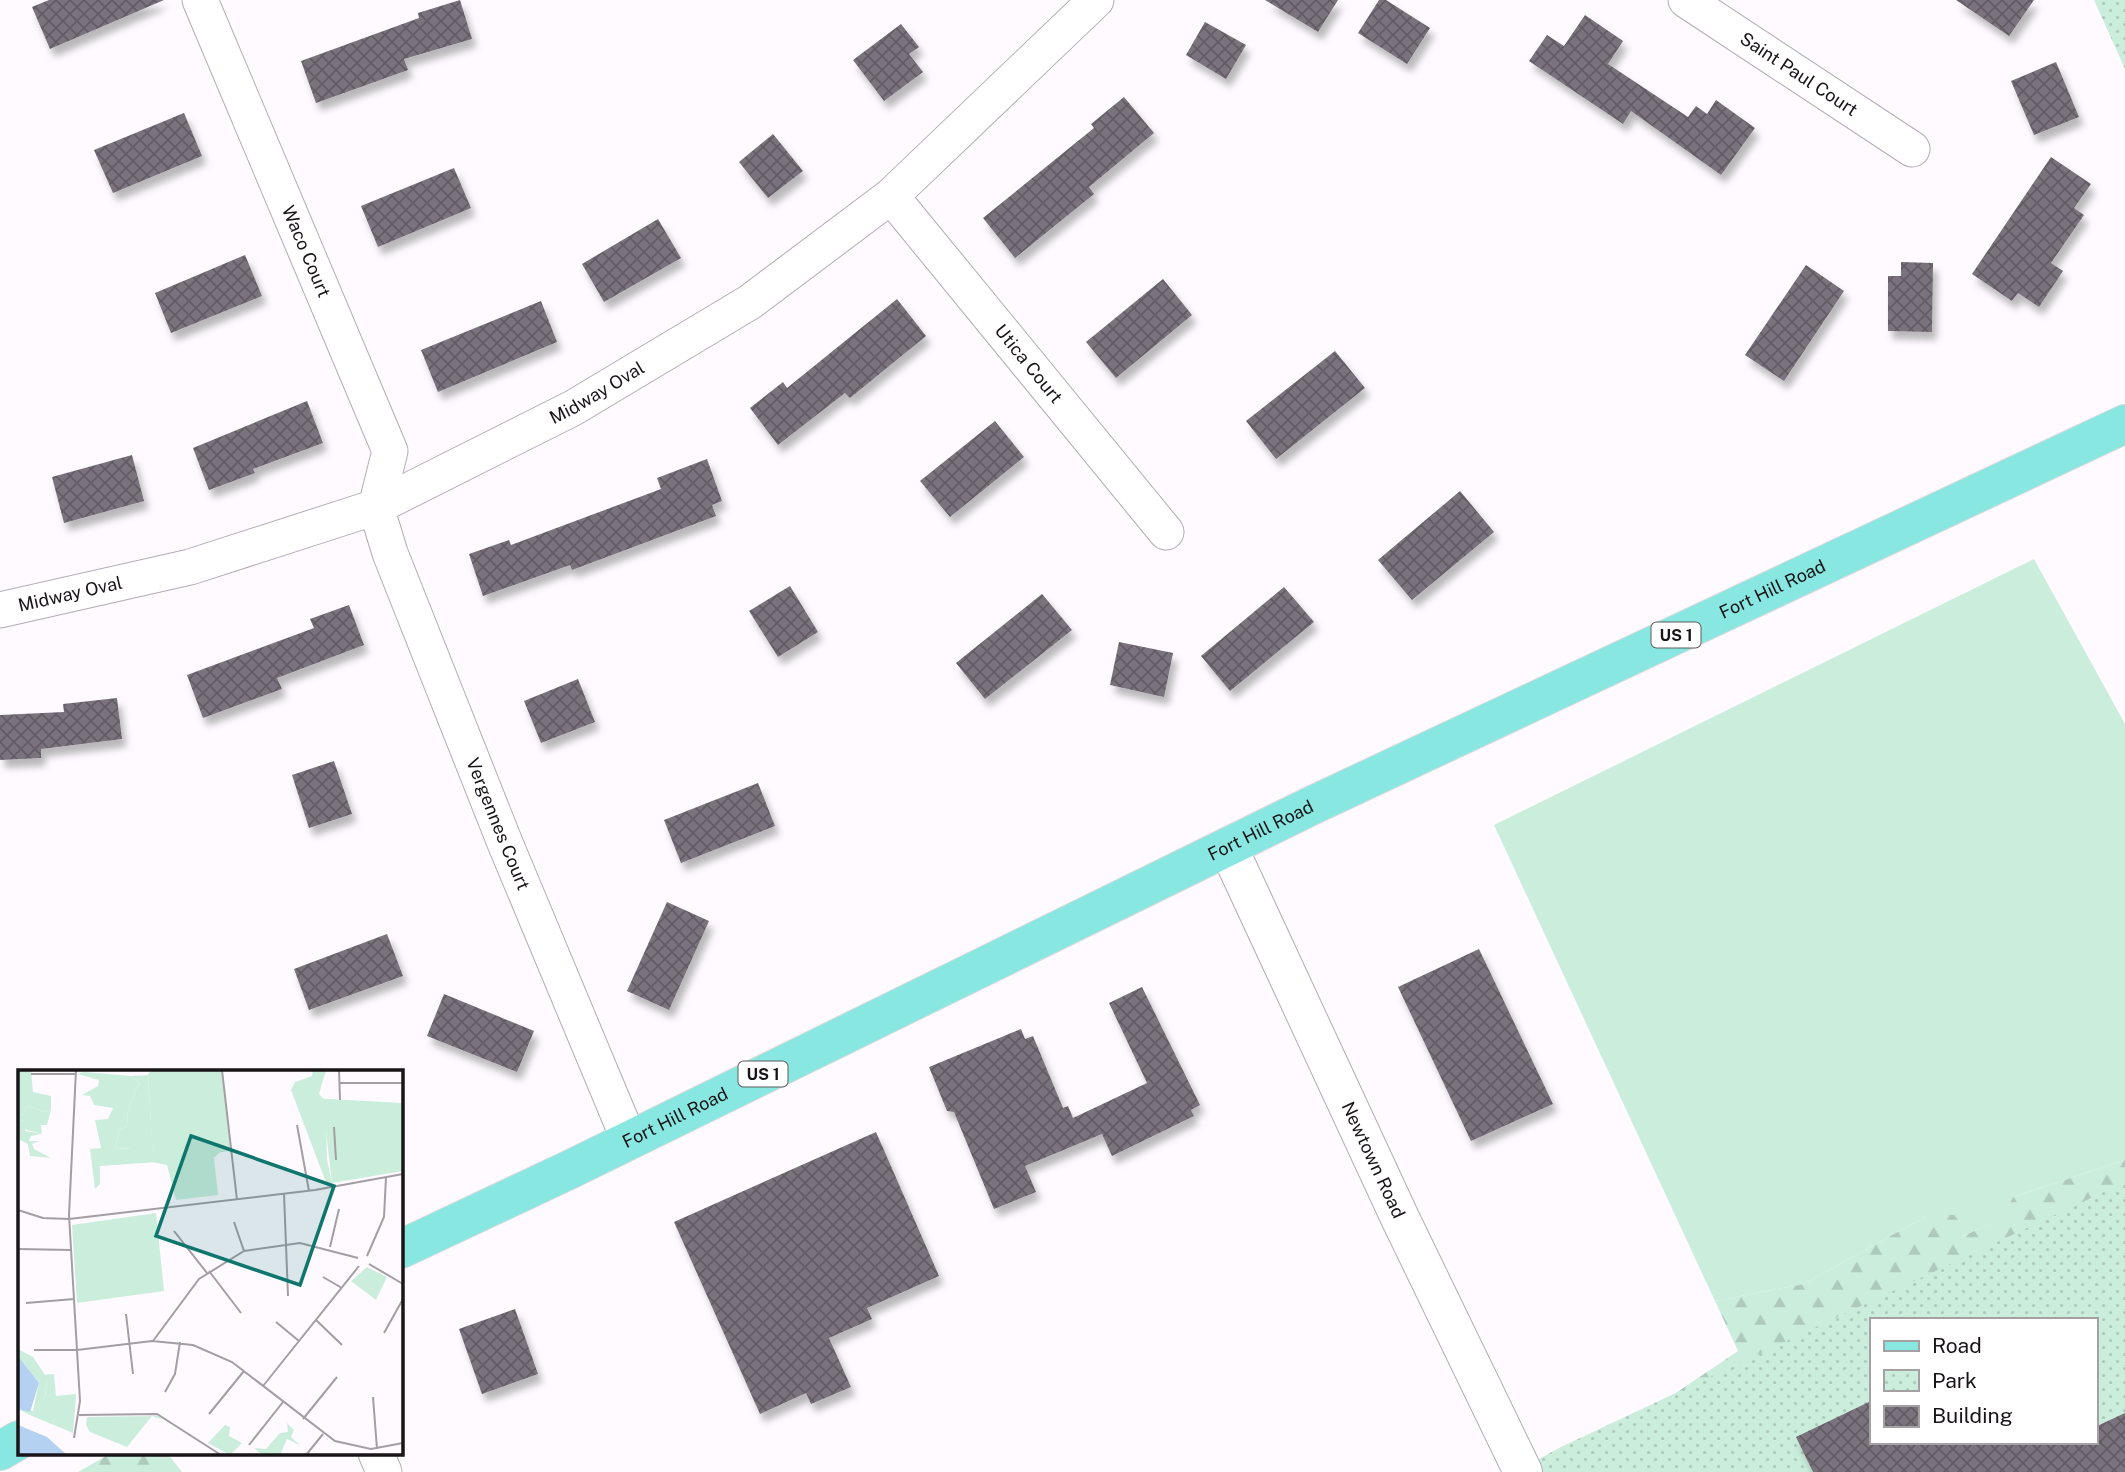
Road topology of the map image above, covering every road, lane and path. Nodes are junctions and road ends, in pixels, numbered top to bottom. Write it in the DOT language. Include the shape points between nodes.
graph roads {
  1 [pos="200,0"];
  2 [pos="1096,0"];
  3 [pos="1686,0"];
  4 [pos="1912,149"];
  5 [pos="891,197"];
  6 [pos="2125,424"];
  7 [pos="376,507"];
  8 [pos="1166,532"];
  9 [pos="0,610"];
  10 [pos="1228,847"];
  11 [pos="629,1140"];
  12 [pos="402,1249"];
  13 [pos="18,1441"];
  14 [pos="0,1451"];
  15 [pos="376,1454"];
  16 [pos="384,1472"];
  17 [pos="1523,1472"];
  1 -- 7 [label="street, Waco Court" via="390,451"];
  2 -- 5 [label="street, Midway Oval"];
  3 -- 4 [label="street, Saint Paul Court"];
  5 -- 7 [label="street, Midway Oval" via="738,309 573,408"];
  5 -- 8 [label="street, Utica Court"];
  6 -- 10 [label="main road, Fort Hill Road / US 1"];
  7 -- 9 [label="street, Midway Oval" via="190,567"];
  7 -- 11 [label="street, Vergennes Court" via="495,818"];
  10 -- 11 [label="main road, Fort Hill Road / US 1"];
  10 -- 17 [label="main road, Newtown Road"];
  11 -- 12 [label="main road, Fort Hill Road / US 1"];
  13 -- 14 [label="main road"];
  15 -- 16 [label="street"];
}
